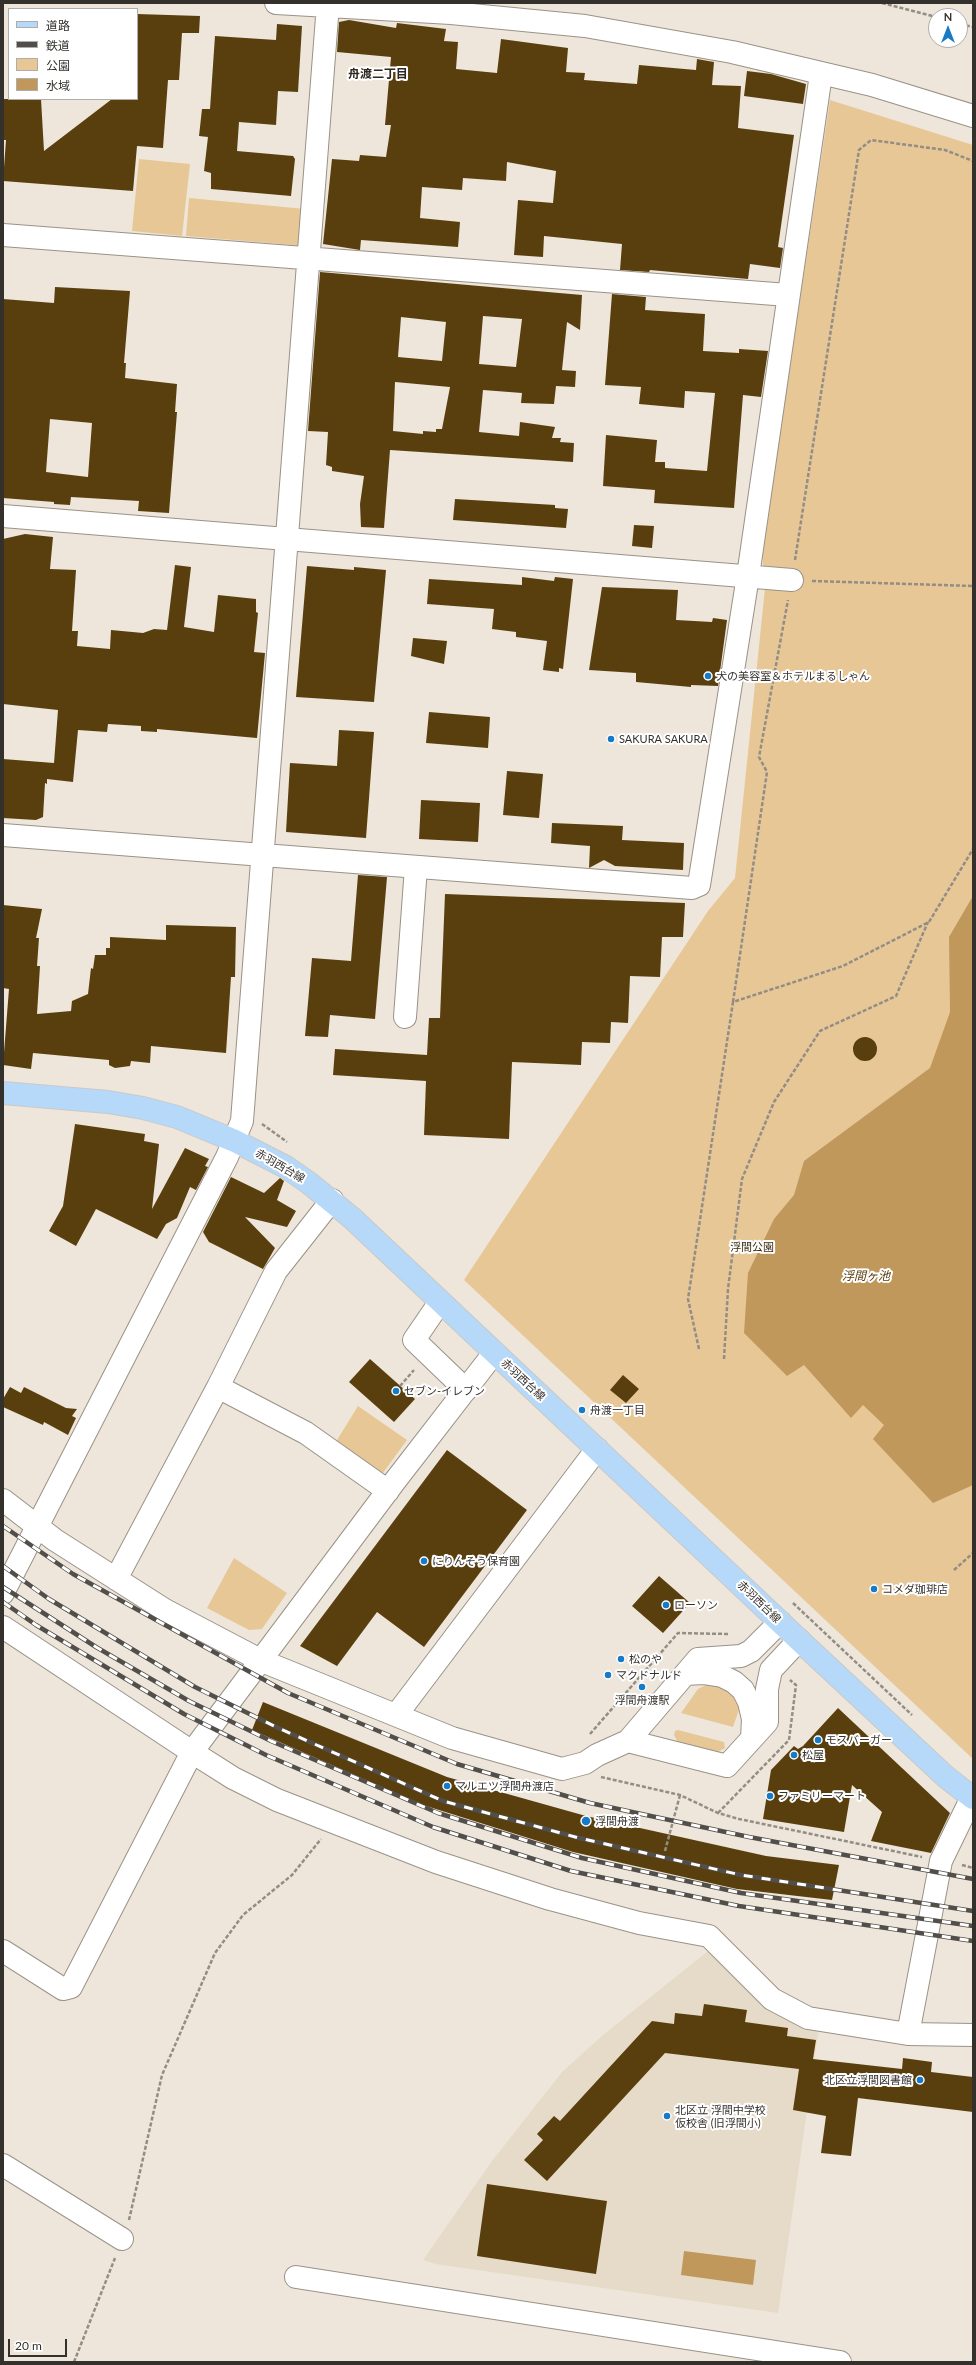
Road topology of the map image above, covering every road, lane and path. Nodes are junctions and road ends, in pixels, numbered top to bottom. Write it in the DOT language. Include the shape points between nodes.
graph roads {
  1 [pos="276,3"];
  2 [pos="882,3"];
  3 [pos="328,4"];
  4 [pos="928,15"];
  5 [pos="821,74"];
  6 [pos="973,116"];
  7 [pos="973,161"];
  8 [pos="3,235"];
  9 [pos="309,258"];
  10 [pos="788,295"];
  11 [pos="3,516"];
  12 [pos="288,539"];
  13 [pos="748,576"];
  14 [pos="792,580"];
  15 [pos="973,586"];
  16 [pos="3,835"];
  17 [pos="973,849"];
  18 [pos="262,855"];
  19 [pos="416,867"];
  20 [pos="929,922"];
  21 [pos="733,1002"];
  22 [pos="405,1016"];
  23 [pos="3,1093"];
  24 [pos="235,1141"];
  25 [pos="332,1200"];
  26 [pos="440,1302"];
  27 [pos="699,1349"];
  28 [pos="494,1354"];
  29 [pos="724,1359"];
  30 [pos="218,1387"];
  31 [pos="466,1390"];
  32 [pos="597,1449"];
  33 [pos="388,1491"];
  34 [pos="3,1500"];
  35 [pos="36,1525"];
  36 [pos="973,1553"];
  37 [pos="954,1570"];
  38 [pos="116,1579"];
  39 [pos="3,1593"];
  40 [pos="780,1622"];
  41 [pos="3,1627"];
  42 [pos="736,1634"];
  43 [pos="799,1640"];
  44 [pos="262,1661"];
  45 [pos="685,1674"];
  46 [pos="794,1674"];
  47 [pos="397,1714"];
  48 [pos="587,1738"];
  49 [pos="752,1738"];
  50 [pos="628,1741"];
  51 [pos="192,1752"];
  52 [pos="600,1777"];
  53 [pos="680,1795"];
  54 [pos="972,1798"];
  55 [pos="718,1813"];
  56 [pos="334,1823"];
  57 [pos="665,1851"];
  58 [pos="941,1861"];
  59 [pos="973,1868"];
  60 [pos="3,1951"];
  61 [pos="908,2034"];
  62 [pos="973,2035"];
  63 [pos="3,2166"];
  64 [pos="122,2239"];
  65 [pos="296,2277"];
  66 [pos="74,2362"];
  67 [pos="840,2362"];
  1 -- 3 [label="street"];
  2 -- 4 [label="path"];
  3 -- 5 [label="street" via="585,26 732,52"];
  3 -- 9 [label="street"];
  5 -- 6 [label="street" via="872,85"];
  5 -- 10 [label="street"];
  7 -- 14 [label="path" via="945,150 871,140 859,150"];
  8 -- 9 [label="street"];
  9 -- 10 [label="street"];
  9 -- 12 [label="street"];
  10 -- 13 [label="street"];
  11 -- 12 [label="street"];
  12 -- 13 [label="street"];
  12 -- 18 [label="street"];
  13 -- 14 [label="street"];
  13 -- 19 [label="street" via="699,885 692,888"];
  14 -- 15 [label="path"];
  14 -- 21 [label="path" via="759,757 767,772"];
  16 -- 18 [label="street"];
  17 -- 20 [label="path"];
  18 -- 19 [label="street"];
  18 -- 24 [label="street" via="242,1121"];
  19 -- 22 [label="street"];
  20 -- 21 [label="path" via="843,966"];
  20 -- 29 [label="path" via="896,996 820,1031 774,1102 742,1179 728,1289"];
  21 -- 27 [label="path" via="688,1299"];
  23 -- 24 [label="main road, 赤羽西台線" via="108,1102 143,1108 177,1117"];
  24 -- 25 [label="main road, 赤羽西台線" via="286,1167"];
  24 -- 35 [label="street"];
  25 -- 26 [label="main road, 赤羽西台線"];
  25 -- 30 [label="street" via="276,1271"];
  26 -- 28 [label="main road, 赤羽西台線"];
  26 -- 31 [label="street" via="414,1340"];
  28 -- 31 [label="street"];
  28 -- 32 [label="main road, 赤羽西台線"];
  30 -- 33 [label="street" via="306,1433"];
  30 -- 38 [label="street"];
  31 -- 33 [label="street"];
  32 -- 40 [label="main road, 赤羽西台線"];
  32 -- 47 [label="street"];
  33 -- 44 [label="street"];
  34 -- 35 [label="street"];
  35 -- 38 [label="street"];
  35 -- 39 [label="street"];
  36 -- 37 [label="path"];
  38 -- 44 [label="street" via="165,1610"];
  40 -- 43 [label="main road, 赤羽西台線"];
  40 -- 45 [label="street" via="751,1651 729,1658 698,1659"];
  41 -- 51 [label="street"];
  42 -- 48 [label="path" via="678,1633"];
  43 -- 49 [label="street" via="771,1670 767,1690 767,1722"];
  43 -- 54 [label="main road, 赤羽西台線"];
  44 -- 47 [label="street"];
  44 -- 51 [label="street"];
  45 -- 49 [label="street" via="722,1676 743,1690 753,1719"];
  45 -- 50 [label="street"];
  46 -- 55 [label="path" via="788,1678 796,1685 789,1740"];
  47 -- 50 [label="street" via="452,1738 562,1769 585,1763"];
  49 -- 50 [label="street" via="727,1766"];
  51 -- 56 [label="street" via="233,1778 277,1800"];
  51 -- 60 [label="street" via="71,1987 63,1989"];
  52 -- 53 [label="path"];
  53 -- 55 [label="path"];
  53 -- 57 [label="path"];
  54 -- 58 [label="street"];
  55 -- 58 [label="path"];
  56 -- 61 [label="street" via="436,1862 550,1899 639,1923 709,1936 772,1999 808,2018"];
  56 -- 64 [label="path" via="292,1875 243,1914 215,1953 162,2075"];
  58 -- 59 [label="path"];
  58 -- 61 [label="street"];
  61 -- 62 [label="street"];
  63 -- 64 [label="street"];
  64 -- 66 [label="path"];
  65 -- 67 [label="street"];
}
